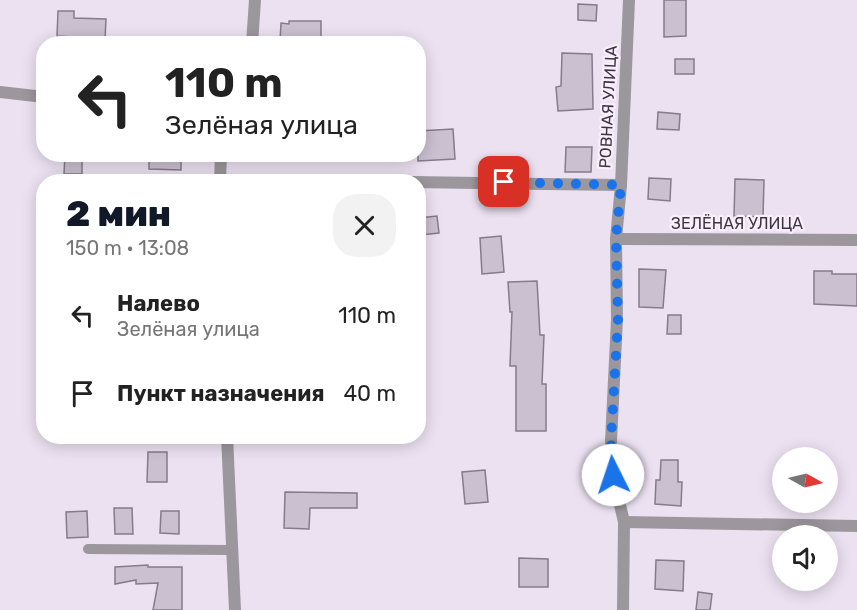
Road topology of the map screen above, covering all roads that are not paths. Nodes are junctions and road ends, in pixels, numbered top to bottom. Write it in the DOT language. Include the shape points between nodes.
graph roads {
  1 [pos="255,0"];
  2 [pos="629,0"];
  3 [pos="253,36"];
  4 [pos="0,92"];
  5 [pos="36,96"];
  6 [pos="426,182"];
  7 [pos="621,185"];
  8 [pos="616,239"];
  9 [pos="857,240"];
  10 [pos="226,444"];
  11 [pos="624,522"];
  12 [pos="857,526"];
  13 [pos="88,549"];
  14 [pos="231,550"];
  15 [pos="235,610"];
  16 [pos="623,610"];
  1 -- 3 [label="street"];
  2 -- 7 [label="street, РОВНАЯ УЛИЦА"];
  4 -- 5 [label="street"];
  6 -- 7 [label="street"];
  7 -- 8 [label="street, РОВНАЯ УЛИЦА"];
  8 -- 9 [label="street, ЗЕЛЁНАЯ УЛИЦА"];
  8 -- 11 [label="street, РОВНАЯ УЛИЦА" via="618,319 611,441 613,475"];
  10 -- 14 [label="street"];
  11 -- 12 [label="street"];
  11 -- 16 [label="street, РОВНАЯ УЛИЦА"];
  13 -- 14 [label="lane"];
  14 -- 15 [label="street"];
}
